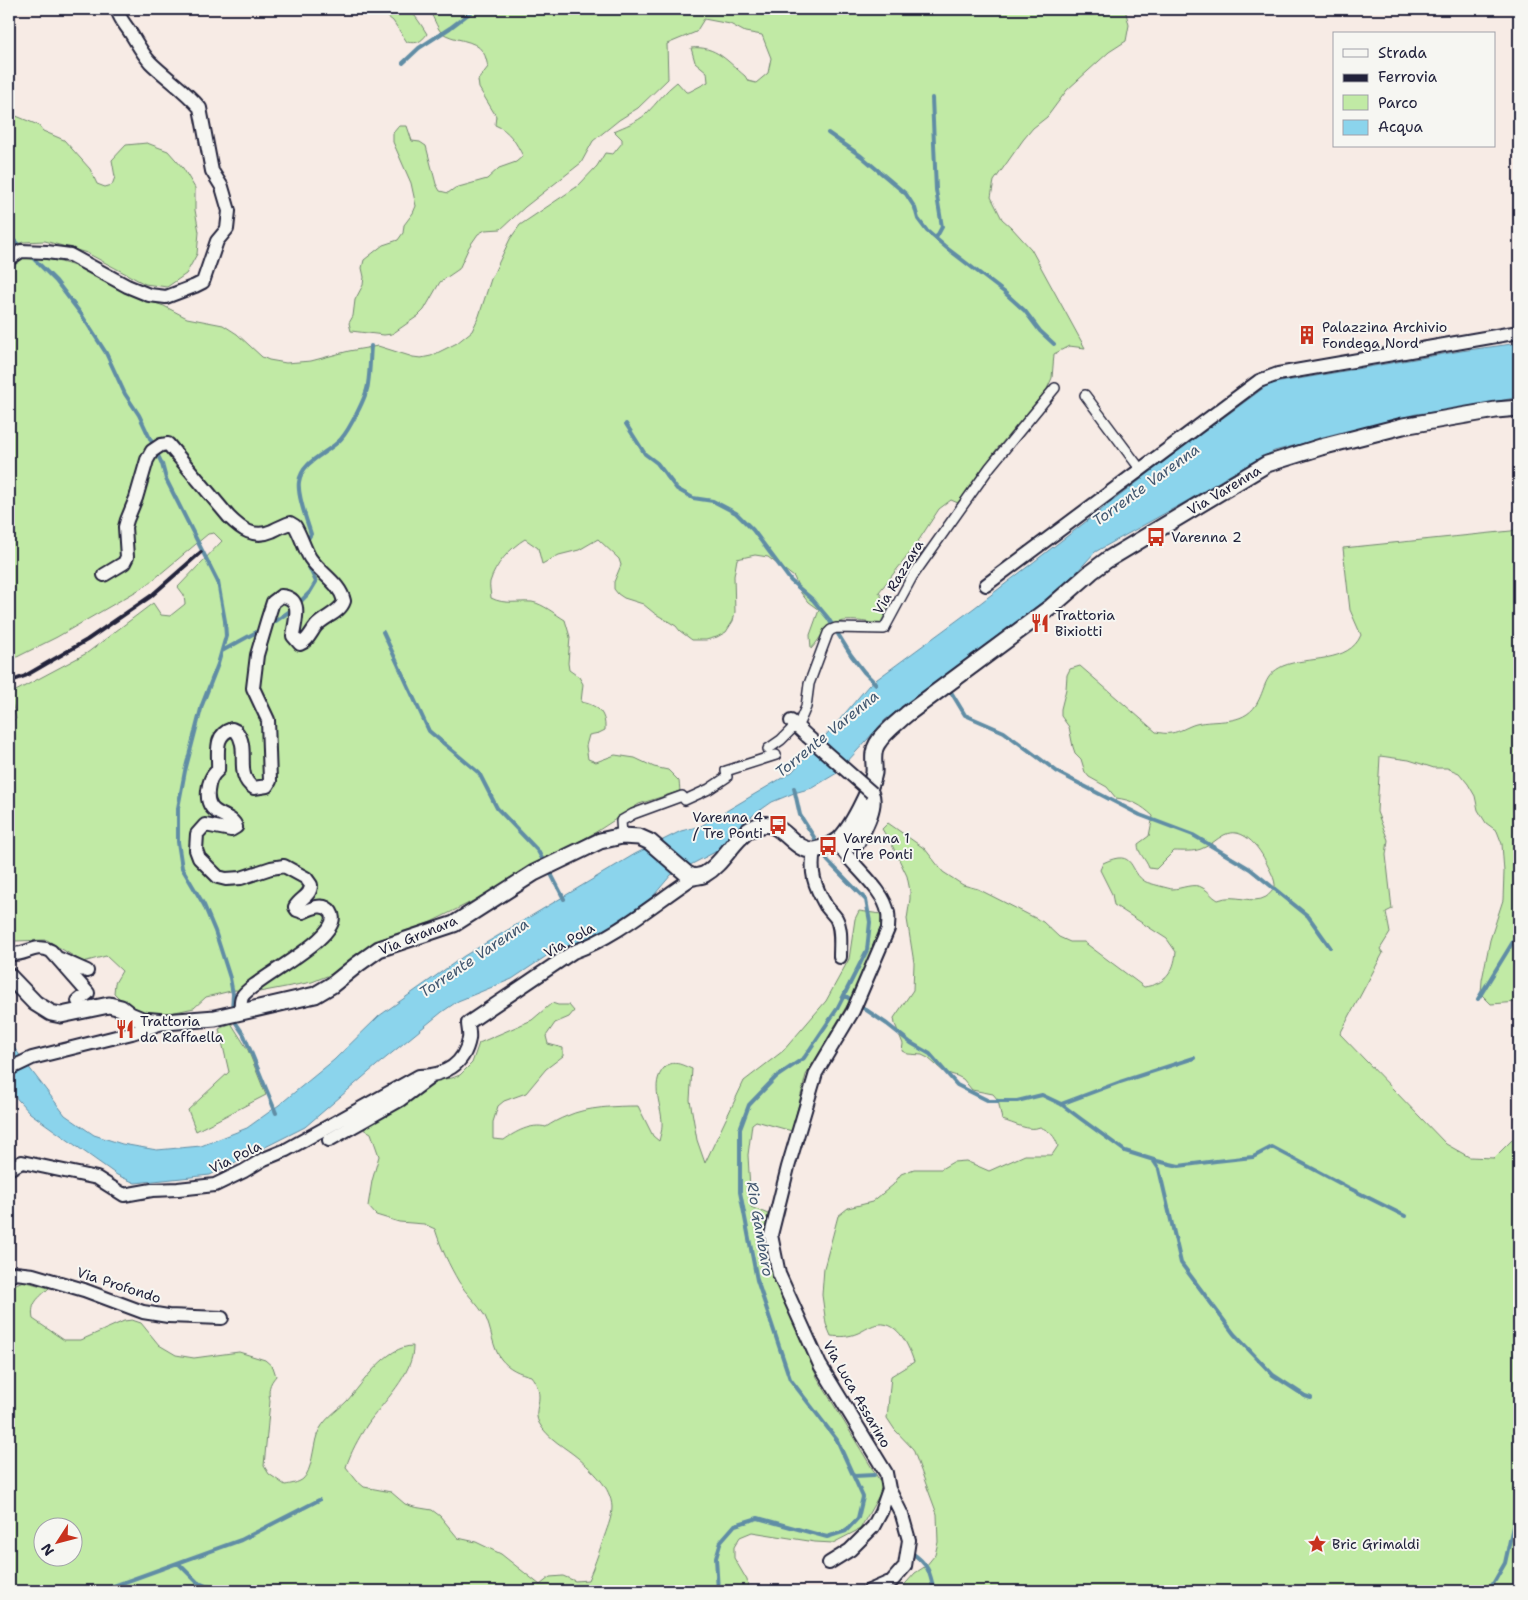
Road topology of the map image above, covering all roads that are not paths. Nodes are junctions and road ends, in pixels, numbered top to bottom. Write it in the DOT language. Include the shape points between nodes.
graph roads {
  1 [pos="117,9"];
  2 [pos="9,259"];
  3 [pos="1519,332"];
  4 [pos="1055,388"];
  5 [pos="1085,395"];
  6 [pos="1519,408"];
  7 [pos="1141,470"];
  8 [pos="104,575"];
  9 [pos="986,585"];
  10 [pos="793,724"];
  11 [pos="768,749"];
  12 [pos="776,755"];
  13 [pos="859,809"];
  14 [pos="622,836"];
  15 [pos="835,843"];
  16 [pos="814,850"];
  17 [pos="690,876"];
  18 [pos="9,953"];
  19 [pos="56,957"];
  20 [pos="840,957"];
  21 [pos="88,971"];
  22 [pos="9,976"];
  23 [pos="78,1001"];
  24 [pos="241,1012"];
  25 [pos="165,1022"];
  26 [pos="9,1069"];
  27 [pos="433,1076"];
  28 [pos="329,1140"];
  29 [pos="9,1169"];
  30 [pos="9,1277"];
  31 [pos="222,1318"];
  32 [pos="889,1489"];
  33 [pos="829,1563"];
  34 [pos="869,1591"];
  1 -- 2 [label="street" via="141,52 200,108 212,170 222,187 229,211 227,229 217,241 203,282 166,297 149,295 127,286 70,255 22,251"];
  3 -- 7 [label="street" via="1278,374 1259,381"];
  4 -- 10 [label="street, Via Razzara" via="990,467 912,577 884,629 836,628 828,633 809,684 806,707"];
  5 -- 7 [label="street"];
  6 -- 13 [label="street, Via Varenna" via="1403,426 1266,464 1107,560 1051,607 892,726 877,745 869,792"];
  7 -- 9 [label="street"];
  8 -- 24 [label="street" via="124,563 127,557 127,520 147,460 152,451 168,444 229,517 245,531 261,534 290,523 295,526 311,559 343,596 340,609 322,620 300,644 293,636 296,609 293,600 280,596 272,602 257,655 253,688 268,720 270,781 267,786 254,788 246,781 242,741 236,731 224,733 218,745 218,770 211,776 207,798 214,810 233,821 236,827 231,830 204,825 200,828 195,840 199,858 218,877 226,879 284,866 311,884 309,893 295,907 297,910 303,912 324,907 333,918 329,928 303,953 250,986 241,998"];
  10 -- 11 [label="street, Via Razzara" via="781,740"];
  10 -- 13 [label="street, bridge" via="872,793 874,806 854,846 851,844 863,815"];
  12 -- 14 [label="street" via="726,771 727,778 685,800 682,796 633,814 621,821"];
  13 -- 15 [label="street, Via Varenna"];
  14 -- 17 [label="street, Via Granara" via="639,837 650,842"];
  14 -- 24 [label="street, Via Granara" via="600,841 534,873 454,924 379,949 315,995"];
  15 -- 16 [label="street"];
  15 -- 32 [label="street, Via Luca Assarino" via="886,903 888,929 853,1011 816,1073 771,1235 779,1274 808,1339 886,1473"];
  16 -- 17 [label="street" via="802,848 770,824 758,825 738,840 705,874"];
  16 -- 20 [label="street" via="812,876 826,907 836,918"];
  17 -- 27 [label="street, Via Pola" via="618,929 572,952 468,1022 469,1038 461,1057 448,1070"];
  18 -- 19 [label="street" via="15,955 45,948"];
  19 -- 21 [label="street"];
  19 -- 23 [label="street" via="88,993"];
  22 -- 25 [label="street" via="51,1013 61,1015 109,1006 121,1008 142,1020"];
  24 -- 25 [label="street, Via Granara" via="215,1018"];
  25 -- 26 [label="street, Via Granara" via="32,1058"];
  27 -- 28 [label="street, Via Pola" via="400,1100"];
  27 -- 29 [label="street, Via Pola" via="419,1076 286,1150 215,1184 124,1195 96,1178 22,1162"];
  30 -- 31 [label="street, Via Profondo" via="15,1273 33,1274 143,1312"];
  32 -- 33 [label="street" via="873,1526 850,1550"];
  32 -- 34 [label="street, Via Luca Assarino" via="902,1515 909,1540 905,1566 892,1581"];
}
